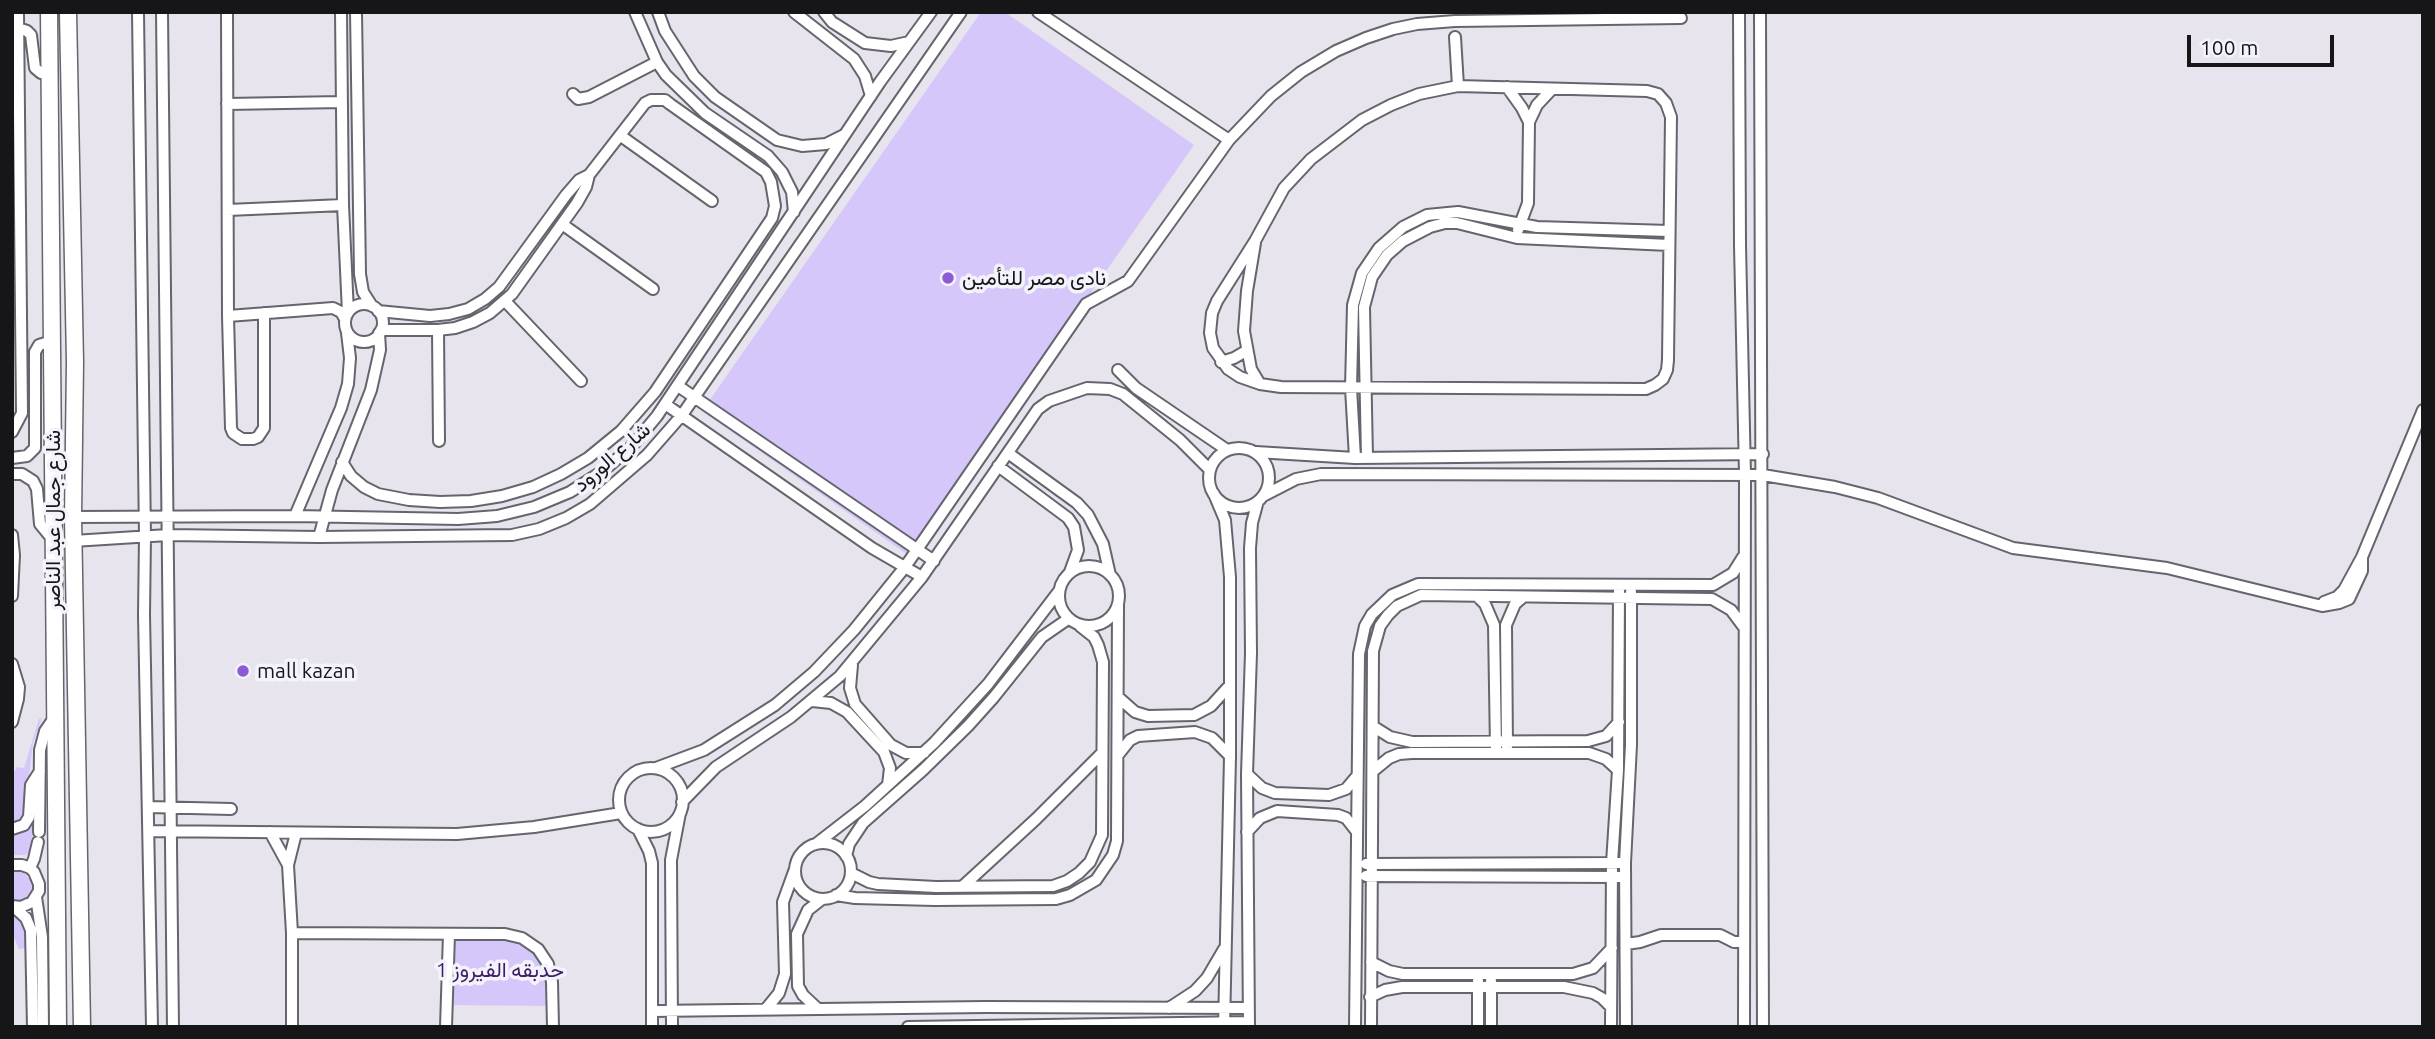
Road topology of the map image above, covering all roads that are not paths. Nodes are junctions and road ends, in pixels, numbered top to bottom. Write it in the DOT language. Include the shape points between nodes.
graph roads {
  1 [pos="18,12"];
  2 [pos="48,12"];
  3 [pos="68,12"];
  4 [pos="138,12"];
  5 [pos="162,12"];
  6 [pos="227,12"];
  7 [pos="341,12"];
  8 [pos="356,12"];
  9 [pos="635,12"];
  10 [pos="658,12"];
  11 [pos="794,12"];
  12 [pos="824,12"];
  13 [pos="930,12"];
  14 [pos="961,12"];
  15 [pos="1038,12"];
  16 [pos="1760,14"];
  17 [pos="1739,15"];
  18 [pos="1681,18"];
  19 [pos="18,28"];
  20 [pos="1455,37"];
  21 [pos="909,42"];
  22 [pos="657,62"];
  23 [pos="49,75"];
  24 [pos="1458,86"];
  25 [pos="1507,87"];
  26 [pos="1552,89"];
  27 [pos="573,94"];
  28 [pos="871,96"];
  29 [pos="342,102"];
  30 [pos="227,104"];
  31 [pos="1529,122"];
  32 [pos="846,133"];
  33 [pos="621,136"];
  34 [pos="1228,140"];
  35 [pos="69,168"];
  36 [pos="50,173"];
  37 [pos="589,175"];
  38 [pos="712,201"];
  39 [pos="1528,203"];
  40 [pos="343,205"];
  41 [pos="228,210"];
  42 [pos="794,212"];
  43 [pos="71,218"];
  44 [pos="52,219"];
  45 [pos="562,224"];
  46 [pos="1519,225"];
  47 [pos="1537,227"];
  48 [pos="1669,231"];
  49 [pos="1517,238"];
  50 [pos="1537,240"];
  51 [pos="1255,241"];
  52 [pos="1669,245"];
  53 [pos="520,258"];
  54 [pos="532,266"];
  55 [pos="1228,282"];
  56 [pos="653,289"];
  57 [pos="1247,291"];
  58 [pos="505,301"];
  59 [pos="375,308"];
  60 [pos="264,313"];
  61 [pos="228,316"];
  62 [pos="346,316"];
  63 [pos="438,330"];
  64 [pos="347,332"];
  65 [pos="380,332"];
  66 [pos="52,341"];
  67 [pos="1246,351"];
  68 [pos="1222,362"];
  69 [pos="1118,370"];
  70 [pos="581,381"];
  71 [pos="1259,384"];
  72 [pos="678,386"];
  73 [pos="1352,388"];
  74 [pos="1365,388"];
  75 [pos="695,397"];
  76 [pos="665,404"];
  77 [pos="2423,410"];
  78 [pos="681,415"];
  79 [pos="12,432"];
  80 [pos="439,441"];
  81 [pos="1227,450"];
  82 [pos="1256,452"];
  83 [pos="1007,453"];
  84 [pos="1744,454"];
  85 [pos="1763,454"];
  86 [pos="12,458"];
  87 [pos="1361,458"];
  88 [pos="342,462"];
  89 [pos="998,466"];
  90 [pos="1210,470"];
  91 [pos="12,474"];
  92 [pos="1745,475"];
  93 [pos="1763,475"];
  94 [pos="1214,494"];
  95 [pos="1261,499"];
  96 [pos="144,516"];
  97 [pos="168,516"];
  98 [pos="295,516"];
  99 [pos="73,517"];
  100 [pos="323,517"];
  101 [pos="12,535"];
  102 [pos="168,535"];
  103 [pos="145,536"];
  104 [pos="320,537"];
  105 [pos="54,541"];
  106 [pos="74,541"];
  107 [pos="916,549"];
  108 [pos="1745,554"];
  109 [pos="934,561"];
  110 [pos="905,567"];
  111 [pos="1070,572"];
  112 [pos="1110,575"];
  113 [pos="922,578"];
  114 [pos="1619,585"];
  115 [pos="1631,585"];
  116 [pos="1059,591"];
  117 [pos="12,595"];
  118 [pos="1477,596"];
  119 [pos="1523,597"];
  120 [pos="1619,597"];
  121 [pos="1631,597"];
  122 [pos="1118,606"];
  123 [pos="1068,619"];
  124 [pos="1080,626"];
  125 [pos="1744,628"];
  126 [pos="853,662"];
  127 [pos="12,664"];
  128 [pos="1230,685"];
  129 [pos="1118,697"];
  130 [pos="812,701"];
  131 [pos="56,716"];
  132 [pos="12,722"];
  133 [pos="1619,722"];
  134 [pos="1374,727"];
  135 [pos="1502,747"];
  136 [pos="924,753"];
  137 [pos="1102,753"];
  138 [pos="1118,755"];
  139 [pos="1230,757"];
  140 [pos="656,768"];
  141 [pos="1618,770"];
  142 [pos="40,771"];
  143 [pos="1373,771"];
  144 [pos="1247,774"];
  145 [pos="1357,776"];
  146 [pos="888,785"];
  147 [pos="149,807"];
  148 [pos="170,807"];
  149 [pos="681,808"];
  150 [pos="230,809"];
  151 [pos="621,813"];
  152 [pos="12,829"];
  153 [pos="638,829"];
  154 [pos="149,831"];
  155 [pos="171,831"];
  156 [pos="270,832"];
  157 [pos="1247,832"];
  158 [pos="1357,832"];
  159 [pos="296,833"];
  160 [pos="816,844"];
  161 [pos="846,856"];
  162 [pos="1612,863"];
  163 [pos="1625,863"];
  164 [pos="13,864"];
  165 [pos="288,865"];
  166 [pos="30,868"];
  167 [pos="795,869"];
  168 [pos="1356,870"];
  169 [pos="1372,870"];
  170 [pos="851,873"];
  171 [pos="1612,877"];
  172 [pos="1626,877"];
  173 [pos="962,887"];
  174 [pos="836,895"];
  175 [pos="36,897"];
  176 [pos="822,899"];
  177 [pos="13,907"];
  178 [pos="292,933"];
  179 [pos="449,933"];
  180 [pos="1744,942"];
  181 [pos="1626,944"];
  182 [pos="1225,947"];
  183 [pos="1612,948"];
  184 [pos="1371,962"];
  185 [pos="1478,981"];
  186 [pos="1491,981"];
  187 [pos="1370,998"];
  188 [pos="1248,1008"];
  189 [pos="766,1009"];
  190 [pos="818,1009"];
  191 [pos="1166,1009"];
  192 [pos="1224,1009"];
  193 [pos="82,1010"];
  194 [pos="652,1011"];
  195 [pos="671,1011"];
  196 [pos="1611,1011"];
  197 [pos="58,1021"];
  198 [pos="1626,1021"];
  199 [pos="1186,1025"];
  200 [pos="1224,1025"];
  201 [pos="1249,1025"];
  202 [pos="33,1027"];
  203 [pos="43,1027"];
  204 [pos="82,1027"];
  205 [pos="152,1027"];
  206 [pos="173,1027"];
  207 [pos="292,1027"];
  208 [pos="446,1027"];
  209 [pos="552,1027"];
  210 [pos="653,1027"];
  211 [pos="672,1027"];
  212 [pos="908,1027"];
  213 [pos="1355,1027"];
  214 [pos="1371,1027"];
  215 [pos="1478,1027"];
  216 [pos="1491,1027"];
  217 [pos="1611,1027"];
  218 [pos="1744,1027"];
  219 [pos="1763,1027"];
  1 -- 19 [label="street"];
  2 -- 23 [label="main road, شارع جمال عبد الناصر"];
  3 -- 35 [label="main road, شارع جمال عبد الناصر"];
  4 -- 96 [label="street"];
  5 -- 97 [label="street"];
  6 -- 30 [label="street"];
  7 -- 29 [label="street"];
  8 -- 59 [label="street" via="360,274 363,292"];
  9 -- 22 [label="street"];
  10 -- 32 [label="street" via="694,76 715,97 777,140 802,146 826,144"];
  11 -- 28 [label="street" via="854,59"];
  12 -- 21 [label="street" via="864,43 891,46"];
  13 -- 21 [label="street, شارع الورود"];
  14 -- 75 [label="street, شارع الورود"];
  15 -- 34 [label="street"];
  16 -- 17 [label="street"];
  16 -- 85 [label="street"];
  17 -- 84 [label="street"];
  18 -- 34 [label="street" via="1455,21 1393,29 1335,51 1301,72"];
  19 -- 23 [label="street" via="29,33 35,68"];
  19 -- 79 [label="street" via="22,413"];
  20 -- 24 [label="street"];
  21 -- 28 [label="street, شارع الورود"];
  22 -- 27 [label="street" via="589,97 578,99"];
  22 -- 42 [label="street" via="705,113 768,156 792,192"];
  23 -- 36 [label="main road, شارع جمال عبد الناصر"];
  24 -- 25 [label="street"];
  24 -- 51 [label="street" via="1391,104 1334,139 1284,188"];
  25 -- 26 [label="street"];
  25 -- 31 [label="street"];
  26 -- 31 [label="street"];
  26 -- 48 [label="street" via="1647,91 1666,103 1671,117"];
  28 -- 32 [label="street, شارع الورود"];
  29 -- 30 [label="street"];
  29 -- 40 [label="street"];
  30 -- 41 [label="street"];
  31 -- 39 [label="street"];
  32 -- 42 [label="street, شارع الورود"];
  33 -- 37 [label="street"];
  33 -- 38 [label="street"];
  33 -- 88 [label="street" via="645,103 664,100 766,172 775,206 772,218 634,417 588,458 561,474 523,490 471,501 419,501 379,494 358,481"];
  34 -- 107 [label="street" via="1134,274 1081,311"];
  35 -- 36 [label="main road" via="60,178"];
  35 -- 43 [label="main road, شارع جمال عبد الناصر"];
  36 -- 44 [label="main road, شارع جمال عبد الناصر"];
  37 -- 45 [label="street"];
  37 -- 53 [label="street" via="566,195"];
  39 -- 46 [label="street"];
  39 -- 47 [label="street"];
  40 -- 41 [label="street"];
  40 -- 62 [label="street"];
  41 -- 61 [label="street"];
  42 -- 72 [label="street, شارع الورود"];
  43 -- 44 [label="main road" via="60,212"];
  43 -- 99 [label="main road, شارع جمال عبد الناصر"];
  44 -- 66 [label="main road, شارع جمال عبد الناصر"];
  45 -- 54 [label="street"];
  45 -- 56 [label="street"];
  46 -- 47 [label="street"];
  46 -- 49 [label="street"];
  46 -- 73 [label="street" via="1443,212 1416,219 1379,248 1362,273 1353,305"];
  47 -- 48 [label="street"];
  47 -- 50 [label="street"];
  48 -- 52 [label="street"];
  49 -- 50 [label="street"];
  49 -- 74 [label="street" via="1446,223 1419,232 1387,255 1372,277 1364,307"];
  50 -- 52 [label="street"];
  51 -- 55 [label="street"];
  51 -- 57 [label="street"];
  52 -- 74 [label="street" via="1667,370 1655,385 1646,389"];
  53 -- 54 [label="street"];
  53 -- 59 [label="street" via="499,287 468,309 430,316"];
  54 -- 58 [label="street"];
  55 -- 57 [label="street"];
  55 -- 68 [label="street" via="1212,313 1210,333"];
  57 -- 67 [label="street"];
  58 -- 63 [label="street" via="473,322"];
  58 -- 70 [label="street"];
  59 -- 62 [label="street" via="359,305"];
  59 -- 65 [label="street" via="382,323"];
  60 -- 61 [label="street"];
  60 -- 61 [label="street" via="264,428 258,437 248,440 237,437 231,428"];
  60 -- 62 [label="street" via="333,308"];
  62 -- 64 [label="street"];
  63 -- 65 [label="street"];
  63 -- 80 [label="street"];
  64 -- 65 [label="street" via="365,342"];
  64 -- 98 [label="street" via="350,358 344,396"];
  65 -- 88 [label="street" via="372,390"];
  66 -- 86 [label="street" via="39,345 35,352 35,448 27,456"];
  66 -- 105 [label="main road, شارع جمال عبد الناصر"];
  67 -- 68 [label="street"];
  67 -- 71 [label="street"];
  68 -- 71 [label="street" via="1234,374"];
  69 -- 81 [label="street" via="1136,388"];
  71 -- 73 [label="street"];
  72 -- 75 [label="street"];
  72 -- 76 [label="street, شارع الورود"];
  73 -- 74 [label="street"];
  73 -- 87 [label="street"];
  74 -- 87 [label="street"];
  75 -- 78 [label="street, شارع الورود"];
  75 -- 107 [label="street"];
  76 -- 78 [label="street"];
  76 -- 100 [label="street, شارع الورود" via="632,446 603,471 534,507 458,519"];
  77 -- 93 [label="street" via="2362,557 2340,594 2315,605 2167,568 2013,548 1878,498"];
  78 -- 104 [label="street, شارع الورود" via="648,455 590,504 539,529 483,537"];
  78 -- 110 [label="street"];
  81 -- 82 [label="street"];
  81 -- 90 [label="street"];
  82 -- 87 [label="street"];
  82 -- 95 [label="street" via="1269,476"];
  83 -- 89 [label="street"];
  83 -- 90 [label="street" via="1038,409 1049,401 1073,391 1100,388 1122,394"];
  83 -- 112 [label="street" via="1088,515 1103,544"];
  84 -- 85 [label="street"];
  84 -- 87 [label="street"];
  84 -- 92 [label="street"];
  85 -- 93 [label="street"];
  88 -- 100 [label="street"];
  89 -- 109 [label="street"];
  89 -- 111 [label="street" via="1068,518 1078,550"];
  90 -- 94 [label="street"];
  91 -- 105 [label="street" via="33,481 40,524"];
  92 -- 93 [label="street"];
  92 -- 95 [label="street" via="1321,474 1296,480"];
  92 -- 108 [label="street"];
  93 -- 219 [label="street"];
  94 -- 95 [label="street" via="1227,505 1243,508"];
  94 -- 128 [label="street" via="1225,520 1229,547"];
  95 -- 144 [label="street" via="1252,523 1250,548"];
  96 -- 97 [label="street, شارع الورود"];
  96 -- 99 [label="street, شارع الورود"];
  96 -- 103 [label="street"];
  97 -- 98 [label="street, شارع الورود"];
  97 -- 102 [label="street"];
  98 -- 100 [label="street, شارع الورود"];
  99 -- 106 [label="main road, شارع جمال عبد الناصر"];
  100 -- 104 [label="street"];
  101 -- 117 [label="street"];
  102 -- 103 [label="street, شارع الورود"];
  102 -- 104 [label="street, شارع الورود"];
  102 -- 148 [label="street"];
  103 -- 106 [label="street, شارع الورود"];
  103 -- 147 [label="street"];
  105 -- 131 [label="main road, شارع جمال عبد الناصر"];
  106 -- 193 [label="main road, شارع جمال عبد الناصر"];
  107 -- 109 [label="street"];
  107 -- 110 [label="street"];
  108 -- 115 [label="street" via="1733,573 1713,585"];
  108 -- 125 [label="street"];
  109 -- 113 [label="street"];
  110 -- 113 [label="street"];
  110 -- 140 [label="street" via="854,630 793,690 704,750"];
  111 -- 112 [label="street" via="1091,566"];
  111 -- 116 [label="street"];
  112 -- 122 [label="street" via="1118,587"];
  113 -- 126 [label="street"];
  114 -- 115 [label="street"];
  114 -- 120 [label="street"];
  114 -- 145 [label="street" via="1418,584 1392,594 1372,614 1361,640"];
  115 -- 121 [label="street"];
  116 -- 123 [label="street" via="1060,606"];
  116 -- 136 [label="street" via="988,684"];
  118 -- 119 [label="street"];
  118 -- 134 [label="street" via="1421,595 1388,615 1373,651"];
  118 -- 135 [label="street" via="1494,625"];
  119 -- 120 [label="street"];
  119 -- 135 [label="street" via="1506,625"];
  120 -- 121 [label="street"];
  120 -- 133 [label="street"];
  121 -- 125 [label="street" via="1712,599 1731,610"];
  121 -- 163 [label="street"];
  122 -- 124 [label="street" via="1103,623"];
  122 -- 129 [label="street"];
  123 -- 124 [label="street"];
  123 -- 161 [label="street" via="1042,637 945,750 863,823"];
  124 -- 137 [label="street" via="1094,637 1101,653"];
  125 -- 180 [label="street"];
  126 -- 130 [label="street"];
  126 -- 136 [label="street" via="850,688 855,704 891,745 906,753"];
  127 -- 132 [label="street" via="19,687"];
  128 -- 129 [label="street" via="1211,706 1194,715 1148,716 1135,712"];
  128 -- 139 [label="street"];
  129 -- 138 [label="street"];
  130 -- 146 [label="street" via="831,703 847,712 884,752 890,768"];
  130 -- 149 [label="street" via="716,767"];
  131 -- 142 [label="street" via="41,743"];
  131 -- 197 [label="main road, شارع جمال عبد الناصر"];
  133 -- 135 [label="street" via="1606,736 1588,741"];
  133 -- 141 [label="street"];
  134 -- 135 [label="street" via="1412,742"];
  134 -- 143 [label="street"];
  135 -- 141 [label="street" via="1589,753"];
  135 -- 143 [label="street" via="1399,754"];
  136 -- 146 [label="street"];
  137 -- 173 [label="street"];
  137 -- 173 [label="street" via="1102,835 1090,862 1079,873 1053,886"];
  138 -- 139 [label="street" via="1138,736 1195,732 1219,743"];
  138 -- 174 [label="street" via="1113,855 1096,880 1070,895 1001,900"];
  139 -- 182 [label="street"];
  140 -- 149 [label="street" via="676,780"];
  140 -- 151 [label="street" via="639,770 625,780 619,796"];
  141 -- 162 [label="street"];
  142 -- 152 [label="street" via="31,785 29,817 24,825"];
  142 -- 166 [label="street" via="38,837"];
  143 -- 169 [label="street"];
  144 -- 145 [label="street" via="1275,793 1329,795 1346,789"];
  144 -- 157 [label="street"];
  145 -- 158 [label="street"];
  146 -- 160 [label="street"];
  147 -- 148 [label="street"];
  147 -- 154 [label="street"];
  148 -- 150 [label="street"];
  148 -- 155 [label="street"];
  149 -- 153 [label="street" via="662,830"];
  149 -- 195 [label="street" via="671,860"];
  151 -- 153 [label="street"];
  151 -- 159 [label="street" via="496,832"];
  153 -- 194 [label="street" via="652,863"];
  154 -- 155 [label="street"];
  154 -- 205 [label="street"];
  155 -- 156 [label="street"];
  155 -- 206 [label="street"];
  156 -- 159 [label="street"];
  156 -- 165 [label="street"];
  157 -- 158 [label="street" via="1260,818 1277,811 1338,815"];
  157 -- 188 [label="street"];
  158 -- 168 [label="street"];
  159 -- 165 [label="street"];
  160 -- 161 [label="street" via="836,846"];
  160 -- 167 [label="street" via="804,850"];
  161 -- 170 [label="street"];
  162 -- 163 [label="street"];
  162 -- 169 [label="street"];
  162 -- 171 [label="street"];
  163 -- 172 [label="street"];
  164 -- 166 [label="street"];
  165 -- 178 [label="street"];
  166 -- 175 [label="street" via="38,878"];
  167 -- 176 [label="street" via="802,890"];
  167 -- 189 [label="street" via="783,902 785,974 779,993"];
  168 -- 169 [label="street"];
  168 -- 213 [label="street"];
  169 -- 171 [label="street"];
  169 -- 184 [label="street"];
  170 -- 173 [label="street" via="878,884"];
  170 -- 174 [label="street"];
  171 -- 172 [label="street"];
  171 -- 183 [label="street"];
  172 -- 181 [label="street"];
  174 -- 176 [label="street"];
  175 -- 177 [label="street" via="27,905"];
  175 -- 203 [label="street" via="42,937"];
  176 -- 190 [label="street" via="808,910 797,934 798,985"];
  177 -- 202 [label="street" via="31,930"];
  178 -- 179 [label="street"];
  178 -- 207 [label="street"];
  179 -- 208 [label="street"];
  179 -- 209 [label="street" via="505,934 538,949 552,982"];
  180 -- 181 [label="street" via="1720,935 1661,935"];
  180 -- 218 [label="street"];
  181 -- 198 [label="street"];
  182 -- 191 [label="street" via="1195,991"];
  182 -- 192 [label="street"];
  183 -- 186 [label="street" via="1601,962 1583,972"];
  183 -- 196 [label="street"];
  184 -- 185 [label="street" via="1403,974"];
  184 -- 187 [label="street"];
  185 -- 186 [label="street"];
  185 -- 187 [label="street" via="1402,986"];
  185 -- 215 [label="street"];
  186 -- 196 [label="street" via="1574,988 1602,998"];
  186 -- 216 [label="street"];
  187 -- 214 [label="street"];
  188 -- 192 [label="street"];
  188 -- 201 [label="street"];
  189 -- 190 [label="street"];
  189 -- 195 [label="street"];
  190 -- 191 [label="street"];
  191 -- 192 [label="street"];
  192 -- 200 [label="street"];
  193 -- 197 [label="main road" via="71,1019"];
  193 -- 204 [label="main road, شارع جمال عبد الناصر"];
  194 -- 195 [label="street"];
  194 -- 210 [label="street"];
  195 -- 211 [label="street"];
  196 -- 198 [label="street"];
  196 -- 217 [label="street"];
  199 -- 200 [label="street"];
  199 -- 212 [label="street"];
  200 -- 201 [label="street"];
}
